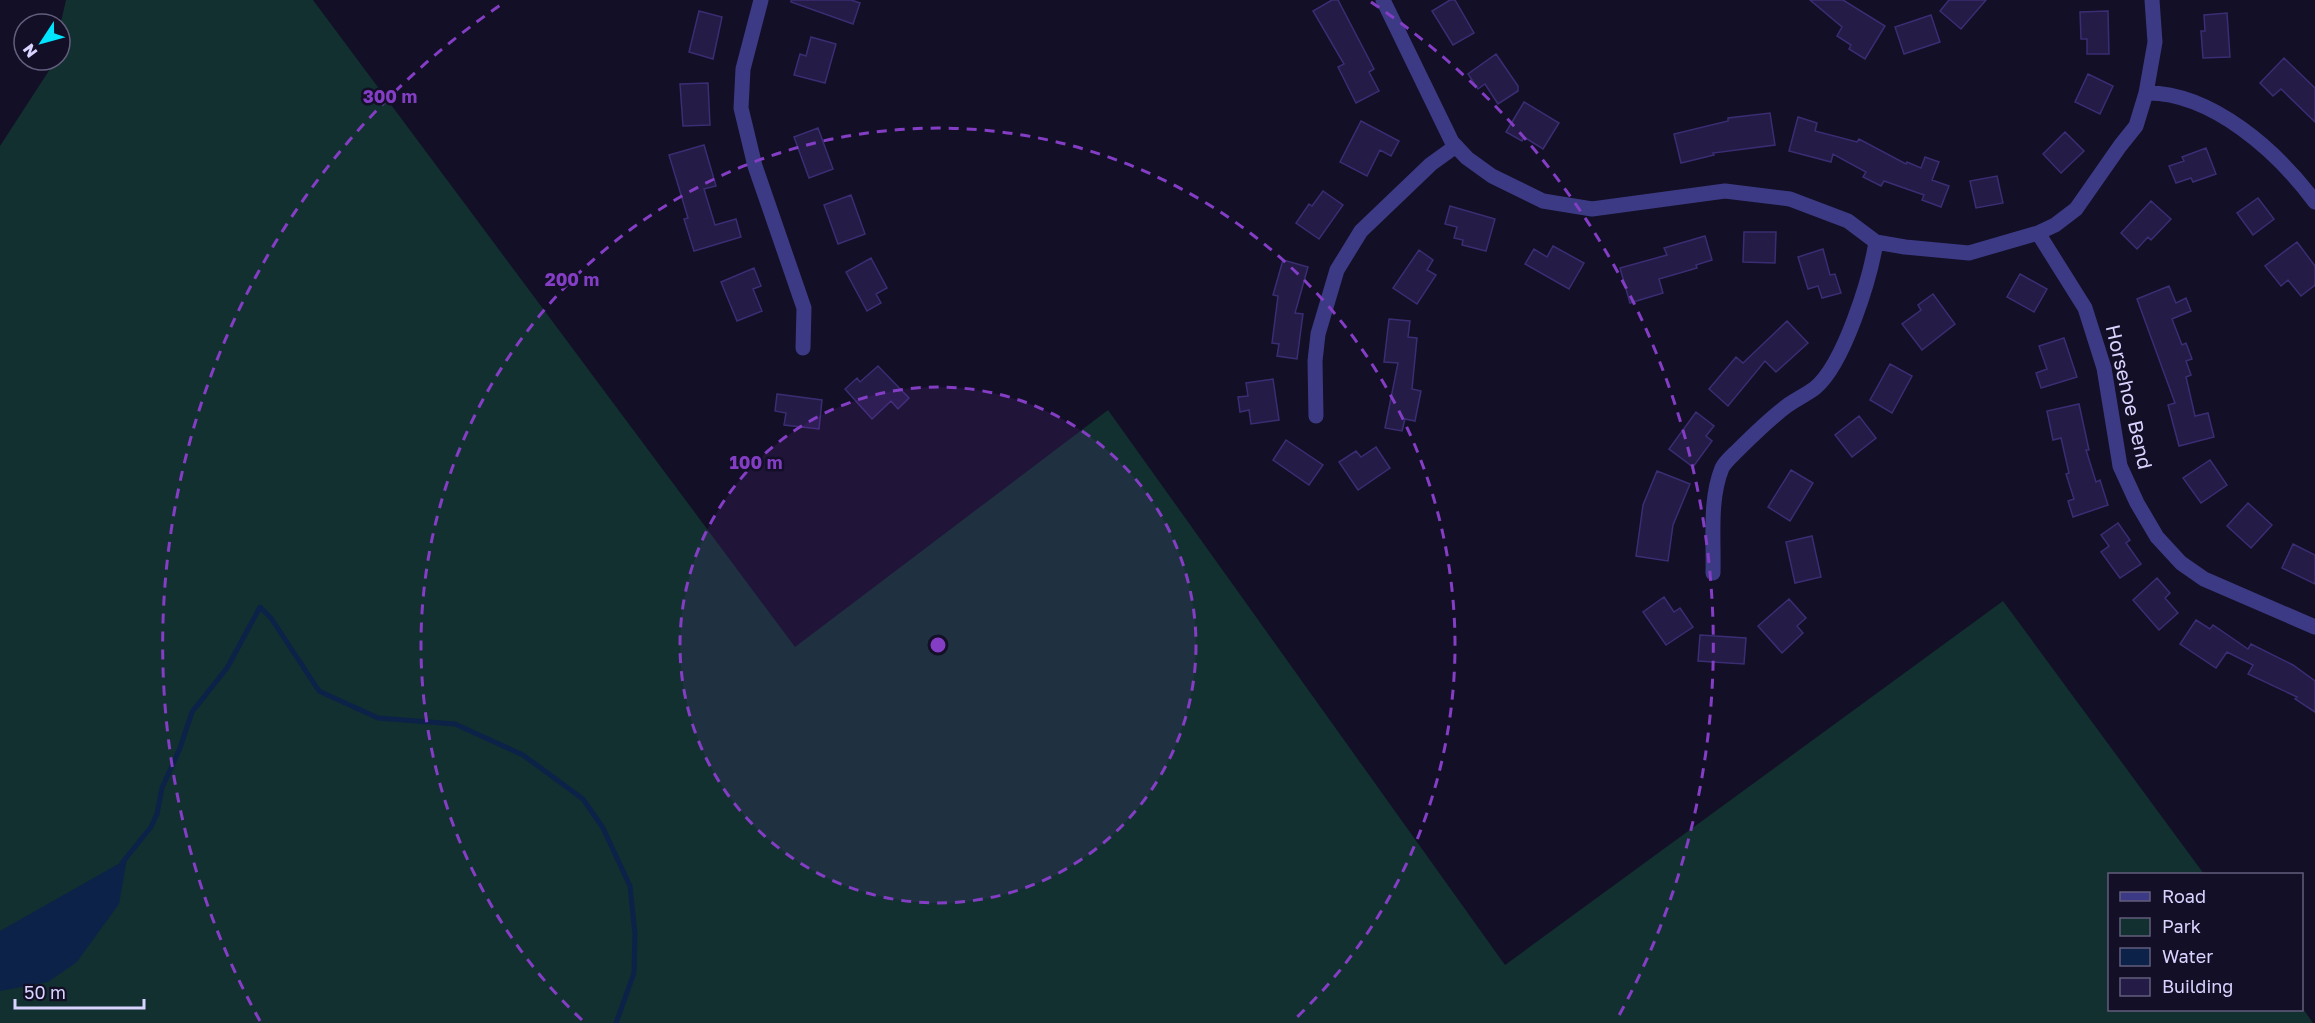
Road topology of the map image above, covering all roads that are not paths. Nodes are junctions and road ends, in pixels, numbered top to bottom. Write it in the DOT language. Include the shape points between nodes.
graph roads {
  1 [pos="760,0"];
  2 [pos="1383,0"];
  3 [pos="2152,0"];
  4 [pos="2146,93"];
  5 [pos="1456,146"];
  6 [pos="2315,202"];
  7 [pos="2038,233"];
  8 [pos="1876,242"];
  9 [pos="803,348"];
  10 [pos="1316,416"];
  11 [pos="1713,573"];
  12 [pos="2315,627"];
  1 -- 9 [label="street" via="743,69 741,108 755,166 804,308"];
  2 -- 5 [label="street"];
  3 -- 4 [label="street" via="2155,42"];
  4 -- 6 [label="street" via="2162,92 2199,103 2244,130 2298,180"];
  4 -- 7 [label="street" via="2136,126 2076,209"];
  5 -- 8 [label="street" via="1492,176 1543,201 1592,209 1725,190 1790,199 1848,221"];
  5 -- 10 [label="street" via="1361,231 1337,270 1318,334"];
  7 -- 8 [label="street" via="1969,253"];
  7 -- 12 [label="street, Horsehoe Bend" via="2085,308 2104,368 2120,466 2157,537 2181,564 2204,579"];
  8 -- 11 [label="street" via="1845,340 1830,372 1758,430 1723,466 1714,512"];
}
